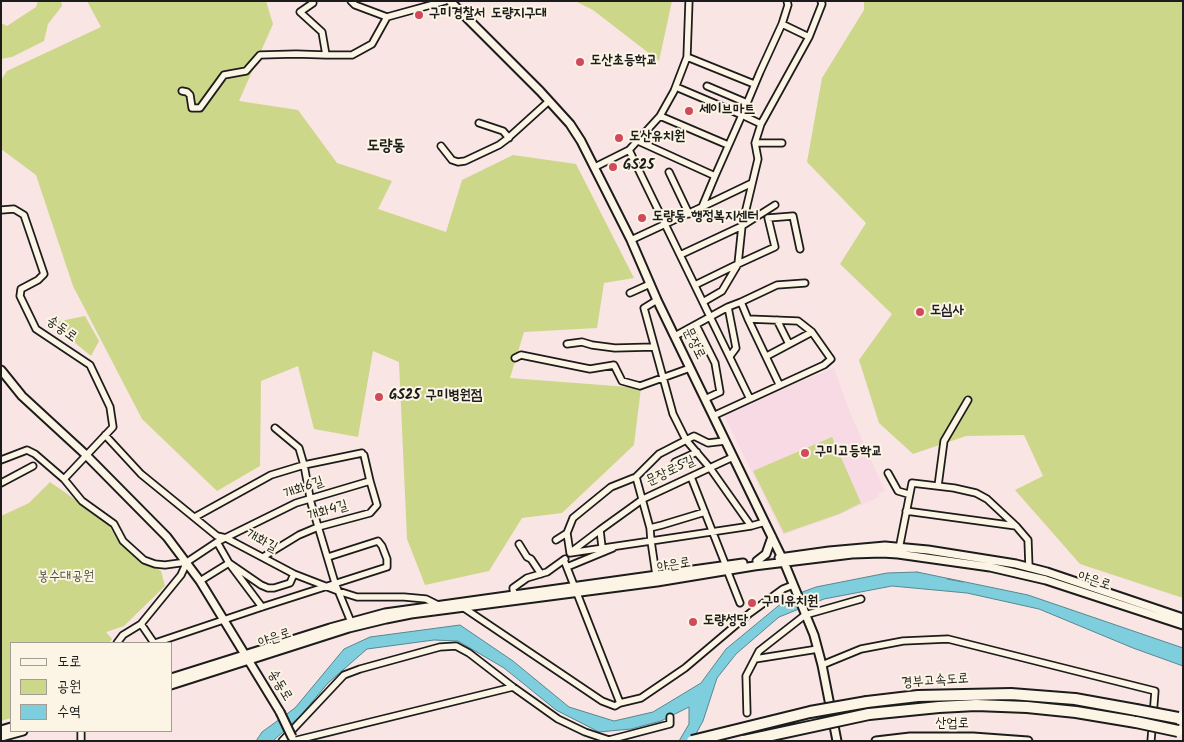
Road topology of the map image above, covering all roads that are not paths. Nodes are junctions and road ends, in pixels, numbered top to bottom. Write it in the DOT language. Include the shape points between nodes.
graph roads {
  1 [pos="351,1"];
  2 [pos="445,1"];
  3 [pos="450,1"];
  4 [pos="688,1"];
  5 [pos="787,1"];
  6 [pos="821,1"];
  7 [pos="314,2"];
  8 [pos="387,17"];
  9 [pos="782,24"];
  10 [pos="809,37"];
  11 [pos="326,55"];
  12 [pos="687,58"];
  13 [pos="754,84"];
  14 [pos="707,86"];
  15 [pos="676,87"];
  16 [pos="182,91"];
  17 [pos="549,101"];
  18 [pos="747,102"];
  19 [pos="742,115"];
  20 [pos="660,116"];
  21 [pos="479,123"];
  22 [pos="762,124"];
  23 [pos="509,138"];
  24 [pos="638,142"];
  25 [pos="755,143"];
  26 [pos="782,143"];
  27 [pos="728,145"];
  28 [pos="441,146"];
  29 [pos="629,150"];
  30 [pos="595,167"];
  31 [pos="668,172"];
  32 [pos="715,176"];
  33 [pos="752,183"];
  34 [pos="776,205"];
  35 [pos="702,207"];
  36 [pos="1,210"];
  37 [pos="767,211"];
  38 [pos="689,214"];
  39 [pos="768,218"];
  40 [pos="665,224"];
  41 [pos="742,226"];
  42 [pos="631,240"];
  43 [pos="800,249"];
  44 [pos="680,255"];
  45 [pos="738,264"];
  46 [pos="805,283"];
  47 [pos="650,284"];
  48 [pos="695,285"];
  49 [pos="630,293"];
  50 [pos="657,300"];
  51 [pos="703,302"];
  52 [pos="741,302"];
  53 [pos="728,307"];
  54 [pos="711,318"];
  55 [pos="748,319"];
  56 [pos="777,320"];
  57 [pos="696,325"];
  58 [pos="812,332"];
  59 [pos="675,336"];
  60 [pos="567,344"];
  61 [pos="789,344"];
  62 [pos="654,347"];
  63 [pos="730,356"];
  64 [pos="767,356"];
  65 [pos="515,358"];
  66 [pos="690,368"];
  67 [pos="1,370"];
  68 [pos="664,378"];
  69 [pos="779,384"];
  70 [pos="750,398"];
  71 [pos="705,399"];
  72 [pos="968,400"];
  73 [pos="713,416"];
  74 [pos="275,428"];
  75 [pos="105,435"];
  76 [pos="686,440"];
  77 [pos="725,441"];
  78 [pos="697,452"];
  79 [pos="85,454"];
  80 [pos="733,457"];
  81 [pos="1,460"];
  82 [pos="675,462"];
  83 [pos="304,465"];
  84 [pos="33,466"];
  85 [pos="710,468"];
  86 [pos="888,473"];
  87 [pos="636,477"];
  88 [pos="691,477"];
  89 [pos="64,479"];
  90 [pos="370,481"];
  91 [pos="1,483"];
  92 [pos="938,486"];
  93 [pos="908,494"];
  94 [pos="310,499"];
  95 [pos="643,499"];
  96 [pos="906,511"];
  97 [pos="705,512"];
  98 [pos="195,518"];
  99 [pos="765,522"];
  100 [pos="318,526"];
  101 [pos="751,526"];
  102 [pos="1016,526"];
  103 [pos="650,528"];
  104 [pos="600,530"];
  105 [pos="713,532"];
  106 [pos="567,533"];
  107 [pos="772,537"];
  108 [pos="226,538"];
  109 [pos="556,540"];
  110 [pos="651,541"];
  111 [pos="217,542"];
  112 [pos="519,544"];
  113 [pos="618,546"];
  114 [pos="602,547"];
  115 [pos="899,550"];
  116 [pos="570,553"];
  117 [pos="328,556"];
  118 [pos="263,557"];
  119 [pos="564,560"];
  120 [pos="783,560"];
  121 [pos="757,561"];
  122 [pos="187,562"];
  123 [pos="229,563"];
  124 [pos="567,567"];
  125 [pos="726,568"];
  126 [pos="1029,568"];
  127 [pos="294,574"];
  128 [pos="541,574"];
  129 [pos="656,576"];
  130 [pos="200,581"];
  131 [pos="335,582"];
  132 [pos="793,585"];
  133 [pos="327,586"];
  134 [pos="575,590"];
  135 [pos="338,591"];
  136 [pos="514,595"];
  137 [pos="860,599"];
  138 [pos="740,603"];
  139 [pos="438,605"];
  140 [pos="262,607"];
  141 [pos="464,608"];
  142 [pos="805,615"];
  143 [pos="1183,618"];
  144 [pos="224,620"];
  145 [pos="351,622"];
  146 [pos="141,624"];
  147 [pos="1183,625"];
  148 [pos="118,642"];
  149 [pos="153,642"];
  150 [pos="157,642"];
  151 [pos="818,649"];
  152 [pos="247,658"];
  153 [pos="755,659"];
  154 [pos="822,665"];
  155 [pos="172,678"];
  156 [pos="172,685"];
  157 [pos="512,687"];
  158 [pos="620,703"];
  159 [pos="747,713"];
  160 [pos="670,717"];
  161 [pos="1180,718"];
  162 [pos="1181,731"];
  163 [pos="19,732"];
  164 [pos="1,737"];
  165 [pos="293,739"];
  166 [pos="950,739"];
  167 [pos="885,740"];
  168 [pos="1014,740"];
  169 [pos="282,741"];
  170 [pos="692,741"];
  171 [pos="744,741"];
  172 [pos="837,741"];
  173 [pos="876,741"];
  174 [pos="1028,741"];
  175 [pos="1151,741"];
  1 -- 8 [label="street"];
  2 -- 8 [label="street"];
  3 -- 17 [label="street, 문장로"];
  4 -- 12 [label="street"];
  5 -- 9 [label="street"];
  6 -- 10 [label="street"];
  7 -- 11 [label="street" via="300,12 322,32"];
  8 -- 11 [label="street" via="372,44 352,56"];
  9 -- 10 [label="street"];
  9 -- 13 [label="street"];
  10 -- 22 [label="street"];
  11 -- 16 [label="street" via="260,55 246,71 224,75 200,108 192,108 190,95"];
  12 -- 13 [label="street"];
  12 -- 15 [label="street"];
  13 -- 18 [label="street"];
  14 -- 18 [label="street"];
  15 -- 19 [label="street"];
  15 -- 20 [label="street"];
  17 -- 23 [label="street"];
  17 -- 30 [label="street, 문장로" via="570,124"];
  18 -- 19 [label="street"];
  19 -- 22 [label="street"];
  19 -- 27 [label="street"];
  20 -- 24 [label="street"];
  20 -- 27 [label="street"];
  21 -- 23 [label="street" via="503,131"];
  22 -- 25 [label="street"];
  23 -- 28 [label="street" via="458,162 449,158"];
  24 -- 29 [label="street"];
  24 -- 32 [label="street"];
  25 -- 26 [label="street"];
  25 -- 33 [label="street" via="758,159"];
  27 -- 32 [label="street"];
  29 -- 30 [label="street"];
  29 -- 40 [label="street"];
  30 -- 42 [label="street, 문장로"];
  31 -- 38 [label="street"];
  32 -- 35 [label="street"];
  33 -- 35 [label="street"];
  33 -- 41 [label="street"];
  34 -- 37 [label="street"];
  35 -- 38 [label="street"];
  36 -- 75 [label="street, 송동로" via="14,209 24,215 44,274 21,289 20,296 36,329 90,365 110,407 113,427"];
  37 -- 39 [label="street"];
  37 -- 41 [label="street"];
  38 -- 40 [label="street"];
  39 -- 43 [label="street" via="793,216"];
  39 -- 45 [label="street" via="775,247"];
  40 -- 42 [label="street"];
  40 -- 44 [label="street"];
  41 -- 44 [label="street"];
  41 -- 45 [label="street"];
  42 -- 47 [label="street, 문장로"];
  44 -- 48 [label="street"];
  45 -- 48 [label="street"];
  45 -- 51 [label="street" via="722,291"];
  46 -- 52 [label="street" via="777,285"];
  47 -- 49 [label="street"];
  47 -- 50 [label="street, 문장로"];
  48 -- 51 [label="street"];
  50 -- 59 [label="street, 문장로"];
  50 -- 62 [label="street" via="644,308"];
  51 -- 54 [label="street"];
  52 -- 53 [label="street"];
  52 -- 55 [label="street"];
  53 -- 54 [label="street"];
  53 -- 63 [label="street" via="736,348"];
  54 -- 57 [label="street"];
  54 -- 63 [label="street"];
  55 -- 56 [label="street"];
  55 -- 64 [label="street"];
  56 -- 58 [label="street" via="798,322"];
  56 -- 61 [label="street"];
  57 -- 59 [label="street"];
  57 -- 71 [label="street" via="715,363 720,392"];
  58 -- 61 [label="street"];
  58 -- 69 [label="street" via="831,359"];
  59 -- 66 [label="street, 문장로"];
  60 -- 62 [label="street" via="582,342 615,348"];
  61 -- 64 [label="street"];
  62 -- 68 [label="street"];
  63 -- 70 [label="street"];
  64 -- 69 [label="street"];
  65 -- 68 [label="street" via="521,356 590,368 614,364 622,381 640,386"];
  66 -- 68 [label="street"];
  66 -- 71 [label="street, 문장로"];
  67 -- 79 [label="street, 송동로" via="33,407"];
  68 -- 76 [label="street" via="673,414"];
  69 -- 70 [label="street"];
  70 -- 73 [label="street"];
  71 -- 73 [label="street, 문장로"];
  72 -- 92 [label="street" via="944,442"];
  73 -- 77 [label="street, 문장로"];
  74 -- 83 [label="street" via="299,448"];
  75 -- 79 [label="street"];
  75 -- 98 [label="street, 개화길" via="141,474"];
  76 -- 77 [label="street" via="694,436 708,443"];
  76 -- 78 [label="street"];
  76 -- 87 [label="street" via="659,454"];
  77 -- 80 [label="street, 문장로"];
  78 -- 82 [label="street"];
  78 -- 85 [label="street"];
  79 -- 89 [label="street"];
  79 -- 122 [label="street, 송동로"];
  80 -- 85 [label="street, 문장로5길"];
  80 -- 99 [label="street, 문장로"];
  81 -- 89 [label="street" via="27,450"];
  83 -- 90 [label="street" via="363,454"];
  83 -- 94 [label="street"];
  83 -- 98 [label="street" via="271,475"];
  84 -- 91 [label="street"];
  85 -- 88 [label="street, 문장로5길"];
  85 -- 101 [label="street"];
  86 -- 93 [label="street" via="898,491"];
  87 -- 95 [label="street"];
  87 -- 106 [label="street" via="610,487 573,518"];
  88 -- 95 [label="street, 문장로5길"];
  88 -- 97 [label="street"];
  89 -- 122 [label="street" via="82,501 114,524 123,541 144,560 165,565"];
  90 -- 94 [label="street, 개화6길"];
  90 -- 100 [label="street, 개화4길" via="377,505 370,513"];
  92 -- 93 [label="street" via="912,484"];
  92 -- 102 [label="street" via="976,493"];
  93 -- 96 [label="street"];
  94 -- 100 [label="street"];
  94 -- 108 [label="street, 개화6길"];
  95 -- 103 [label="street"];
  95 -- 104 [label="street, 문장로5길"];
  96 -- 102 [label="street"];
  96 -- 115 [label="street"];
  97 -- 103 [label="street"];
  97 -- 105 [label="street"];
  98 -- 108 [label="street, 개화길" via="217,536"];
  99 -- 101 [label="street"];
  99 -- 107 [label="street, 문장로"];
  100 -- 117 [label="street"];
  100 -- 118 [label="street, 개화4길"];
  101 -- 105 [label="street"];
  102 -- 126 [label="street" via="1028,540"];
  103 -- 110 [label="street"];
  104 -- 114 [label="street"];
  104 -- 116 [label="street, 문장로5길"];
  105 -- 110 [label="street"];
  105 -- 125 [label="street"];
  106 -- 109 [label="street"];
  106 -- 116 [label="street"];
  107 -- 120 [label="street, 문장로"];
  107 -- 121 [label="street" via="766,554"];
  108 -- 111 [label="street"];
  108 -- 118 [label="street, 개화길"];
  110 -- 113 [label="street"];
  110 -- 129 [label="street"];
  111 -- 122 [label="street"];
  111 -- 123 [label="street"];
  112 -- 128 [label="street"];
  113 -- 114 [label="street"];
  113 -- 124 [label="street"];
  114 -- 116 [label="street"];
  115 -- 120 [label="street, 야은로"];
  115 -- 126 [label="street, 야은로"];
  115 -- 147 [label="street, 야은로" via="1027,575"];
  116 -- 119 [label="street, 문장로5길"];
  117 -- 131 [label="street"];
  117 -- 131 [label="street" via="378,541 387,559 387,567"];
  118 -- 127 [label="street, 개화길"];
  119 -- 124 [label="street"];
  119 -- 128 [label="street, 문장로5길"];
  120 -- 121 [label="street, 야은로"];
  120 -- 125 [label="street, 야은로"];
  120 -- 132 [label="street, 문장로"];
  121 -- 125 [label="street, 야은로"];
  122 -- 130 [label="street, 송동로"];
  122 -- 146 [label="street" via="181,575"];
  123 -- 127 [label="street" via="268,588 290,583"];
  123 -- 130 [label="street"];
  123 -- 140 [label="street"];
  124 -- 134 [label="street"];
  125 -- 129 [label="street, 야은로"];
  125 -- 134 [label="street, 야은로"];
  125 -- 138 [label="street"];
  126 -- 143 [label="street, 야은로"];
  127 -- 133 [label="street, 개화길"];
  128 -- 136 [label="street, 문장로5길" via="527,578 513,588"];
  129 -- 134 [label="street, 야은로"];
  130 -- 144 [label="street, 송동로"];
  131 -- 133 [label="street"];
  131 -- 135 [label="street"];
  132 -- 142 [label="street, 문장로"];
  132 -- 158 [label="street" via="750,613 685,668 641,698"];
  133 -- 135 [label="street, 개화길"];
  133 -- 140 [label="street"];
  134 -- 136 [label="street, 야은로"];
  134 -- 141 [label="street, 야은로"];
  134 -- 158 [label="street"];
  135 -- 139 [label="street, 개화길" via="357,597 426,599"];
  135 -- 145 [label="street"];
  136 -- 139 [label="street, 야은로"];
  137 -- 142 [label="street"];
  139 -- 145 [label="street, 야은로"];
  140 -- 144 [label="street"];
  141 -- 152 [label="street, 야은로" via="386,619"];
  141 -- 158 [label="street" via="602,702 615,706"];
  142 -- 151 [label="street, 문장로"];
  142 -- 153 [label="street" via="759,651"];
  144 -- 150 [label="street"];
  144 -- 152 [label="street, 송동로"];
  145 -- 152 [label="street, 야은로"];
  146 -- 148 [label="street"];
  146 -- 149 [label="street"];
  151 -- 153 [label="street"];
  151 -- 154 [label="street, 문장로"];
  152 -- 155 [label="street, 야은로"];
  152 -- 156 [label="street, 야은로"];
  152 -- 165 [label="street, 송동로, bridge"];
  153 -- 159 [label="street" via="746,676"];
  154 -- 172 [label="street, 문장로"];
  154 -- 175 [label="street" via="861,649 903,641 948,639 1155,691"];
  157 -- 160 [label="street" via="558,719 609,740 670,724"];
  157 -- 165 [label="street"];
  157 -- 169 [label="street" via="469,653 456,646 440,647 344,674"];
  161 -- 170 [label="highway, 경부고속도로, bridge" via="1074,700 1011,694 927,695 810,712"];
  162 -- 171 [label="highway, 경부고속도로, bridge" via="1076,712 1019,707 939,707 869,714"];
  163 -- 164 [label="street"];
  166 -- 167 [label="street, 산업로" via="910,737"];
  166 -- 168 [label="street, 산업로"];
  167 -- 173 [label="street, 산업로"];
  168 -- 174 [label="street, 산업로"];
}
